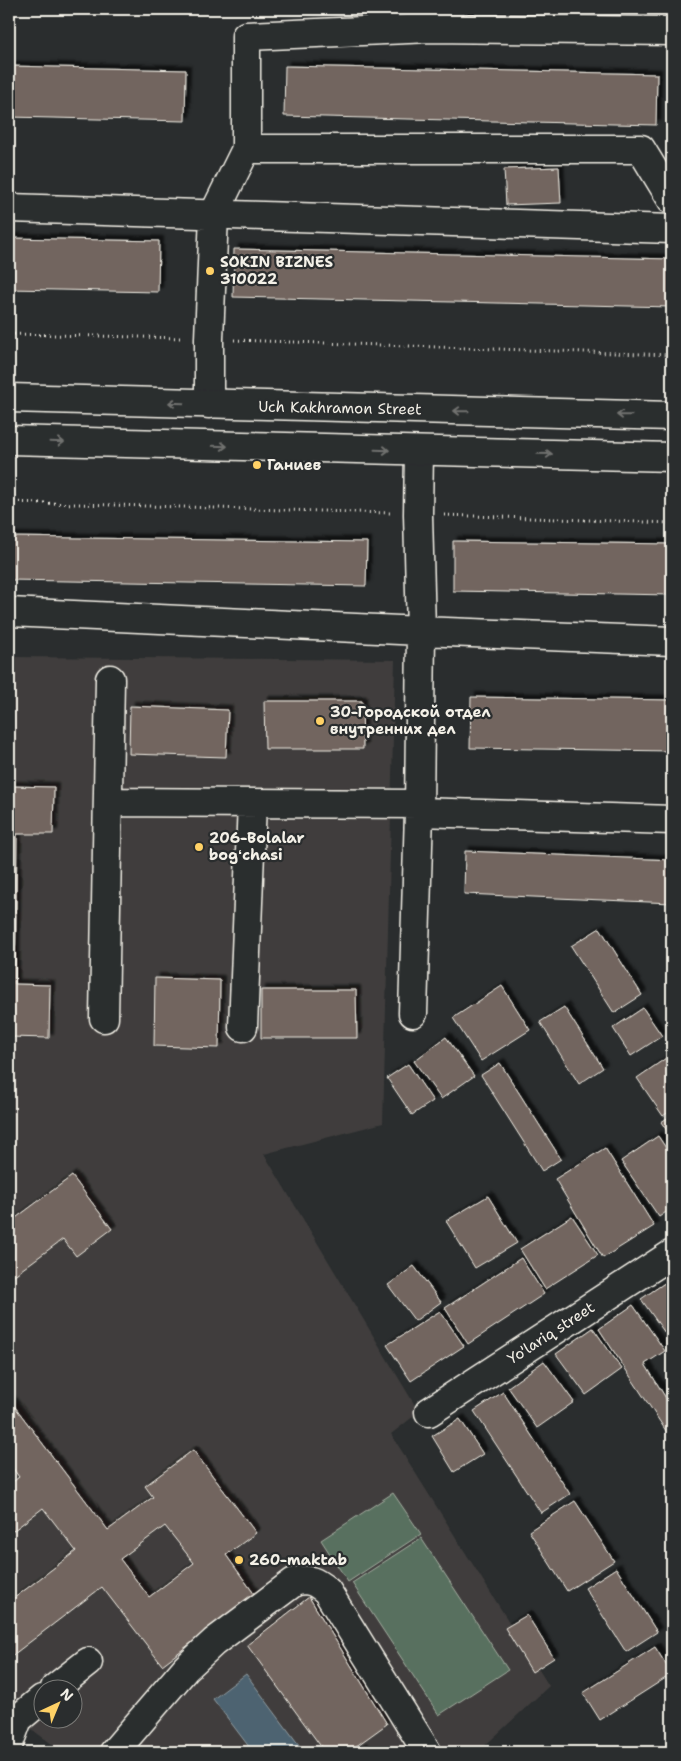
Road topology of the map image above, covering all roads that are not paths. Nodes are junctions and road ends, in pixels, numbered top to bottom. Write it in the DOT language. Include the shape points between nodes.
graph roads {
  1 [pos="431,18"];
  2 [pos="672,31"];
  3 [pos="246,150"];
  4 [pos="672,200"];
  5 [pos="9,208"];
  6 [pos="214,214"];
  7 [pos="672,228"];
  8 [pos="9,398"];
  9 [pos="209,404"];
  10 [pos="672,416"];
  11 [pos="9,440"];
  12 [pos="420,451"];
  13 [pos="672,457"];
  14 [pos="9,612"];
  15 [pos="421,632"];
  16 [pos="672,641"];
  17 [pos="110,679"];
  18 [pos="108,802"];
  19 [pos="252,803"];
  20 [pos="419,808"];
  21 [pos="672,820"];
  22 [pos="413,1013"];
  23 [pos="104,1018"];
  24 [pos="244,1027"];
  25 [pos="672,1254"];
  26 [pos="429,1412"];
  27 [pos="88,1662"];
  28 [pos="68,1678"];
  29 [pos="32,1707"];
  30 [pos="9,1743"];
  31 [pos="9,1749"];
  32 [pos="14,1752"];
  33 [pos="114,1752"];
  34 [pos="427,1752"];
  1 -- 2 [label="main road"];
  1 -- 3 [label="main road" via="246,36"];
  3 -- 4 [label="main road" via="641,148"];
  3 -- 6 [label="main road"];
  5 -- 6 [label="main road"];
  6 -- 7 [label="main road"];
  6 -- 9 [label="main road"];
  9 -- 8 [label="main road, Uch Kakhramon Street, one-way"];
  10 -- 9 [label="main road, Uch Kakhramon Street, one-way"];
  11 -- 12 [label="main road, one-way"];
  12 -- 13 [label="main road, one-way"];
  12 -- 15 [label="main road"];
  14 -- 15 [label="main road"];
  15 -- 16 [label="main road"];
  15 -- 20 [label="main road"];
  17 -- 18 [label="main road"];
  18 -- 19 [label="main road"];
  18 -- 23 [label="main road"];
  19 -- 20 [label="main road"];
  19 -- 24 [label="main road"];
  20 -- 21 [label="main road"];
  20 -- 22 [label="main road"];
  25 -- 26 [label="main road, Yo'lariq street"];
  27 -- 28 [label="main road"];
  29 -- 30 [label="main road" via="18,1719"];
  31 -- 32 [label="main road"];
  33 -- 34 [label="main road" via="186,1668 214,1642 294,1582 306,1579 327,1591"];
}
